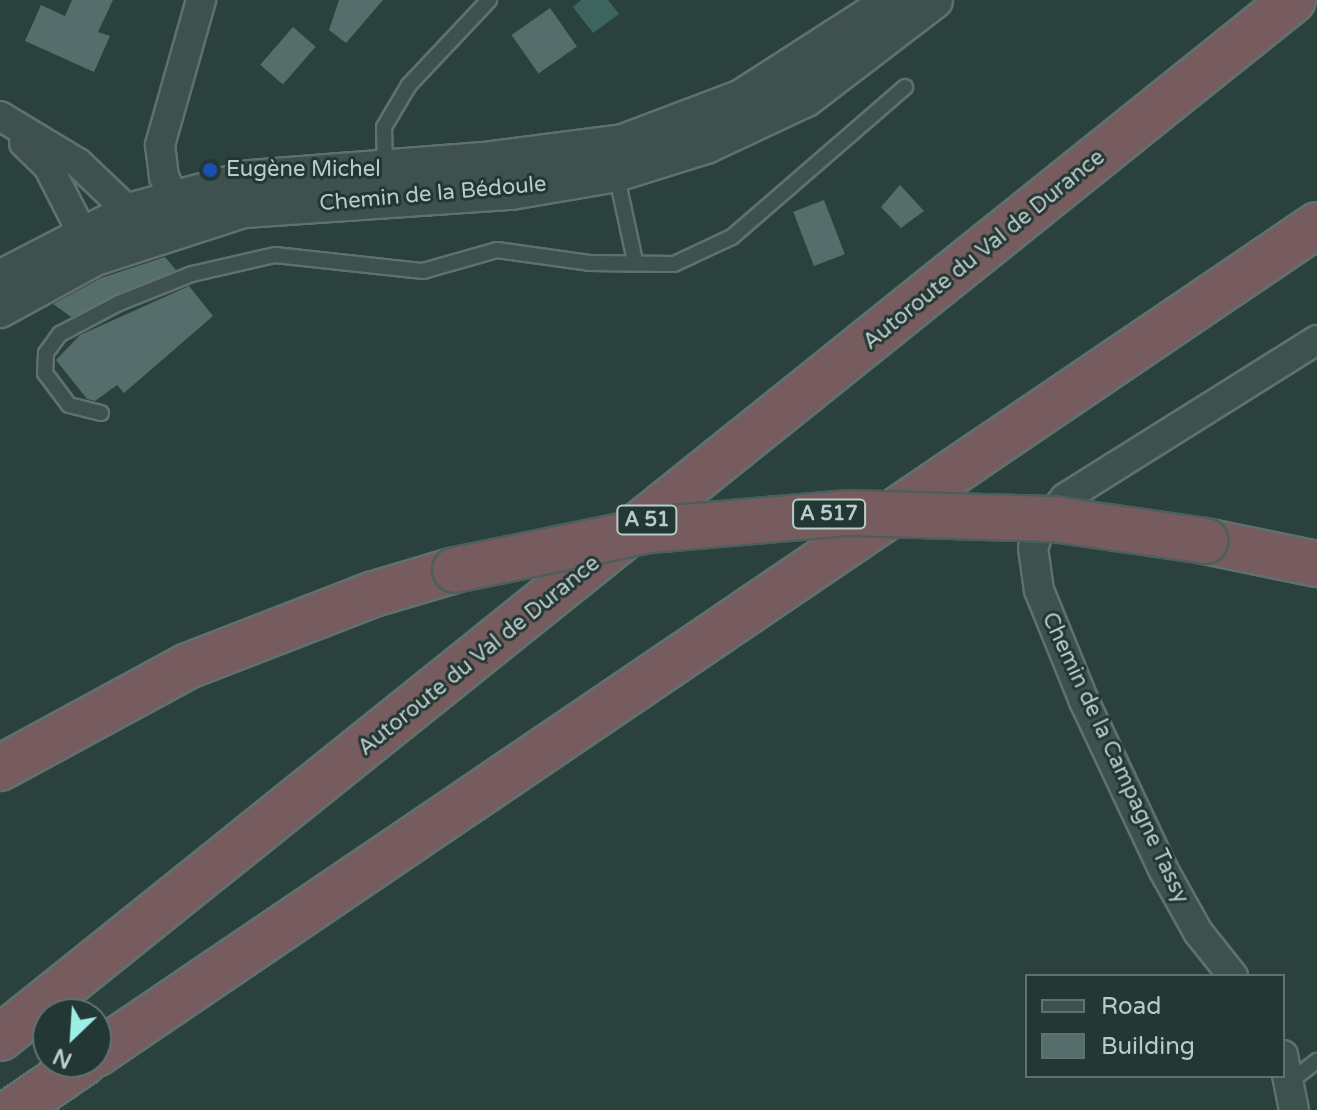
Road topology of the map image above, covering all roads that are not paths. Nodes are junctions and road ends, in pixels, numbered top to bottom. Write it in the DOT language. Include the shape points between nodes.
graph roads {
  1 [pos="201,0"];
  2 [pos="489,0"];
  3 [pos="894,0"];
  4 [pos="934,0"];
  5 [pos="1293,0"];
  6 [pos="905,87"];
  7 [pos="0,118"];
  8 [pos="612,159"];
  9 [pos="387,184"];
  10 [pos="174,196"];
  11 [pos="142,224"];
  12 [pos="1317,225"];
  13 [pos="88,245"];
  14 [pos="635,261"];
  15 [pos="0,279"];
  16 [pos="0,309"];
  17 [pos="1317,340"];
  18 [pos="101,413"];
  19 [pos="1317,564"];
  20 [pos="0,768"];
  21 [pos="1231,974"];
  22 [pos="0,1038"];
  23 [pos="112,1043"];
  24 [pos="1317,1061"];
  25 [pos="1287,1068"];
  26 [pos="61,1078"];
  27 [pos="14,1110"];
  28 [pos="1294,1110"];
  1 -- 10 [label="street" via="160,145 164,177"];
  2 -- 9 [label="lane" via="409,85 384,127"];
  3 -- 8 [label="street, Chemin de la Bédoule" via="742,98"];
  4 -- 8 [label="street, Chemin de la Bédoule" via="806,98 706,145"];
  5 -- 22 [label="highway, Autoroute du Val de Durance / A 51"];
  6 -- 14 [label="lane" via="732,237 674,264"];
  7 -- 11 [label="street" via="78,163"];
  7 -- 13 [label="street" via="48,166"];
  8 -- 9 [label="street, Chemin de la Bédoule" via="511,191"];
  8 -- 14 [label="lane"];
  9 -- 10 [label="street, Chemin de la Bédoule" via="250,179"];
  9 -- 11 [label="street, Chemin de la Bédoule"];
  10 -- 11 [label="street, Chemin de la Bédoule"];
  11 -- 13 [label="street, Chemin de la Bédoule"];
  12 -- 23 [label="highway"];
  13 -- 15 [label="street, Chemin de la Bédoule"];
  13 -- 16 [label="street, Chemin de la Bédoule"];
  14 -- 18 [label="lane" via="589,263 497,250 423,271 275,255 192,274 60,334 46,353 45,373 69,405"];
  17 -- 21 [label="street, Chemin de la Campagne Tassy" via="1065,498 1041,526 1033,548 1039,590 1084,701 1163,869 1198,932"];
  19 -- 20 [label="highway, A 517, bridge" via="1053,519 849,513 650,530 455,570 360,599 188,666"];
  24 -- 25 [label="lane"];
  25 -- 28 [label="street"];
  26 -- 27 [label="highway"];
}
